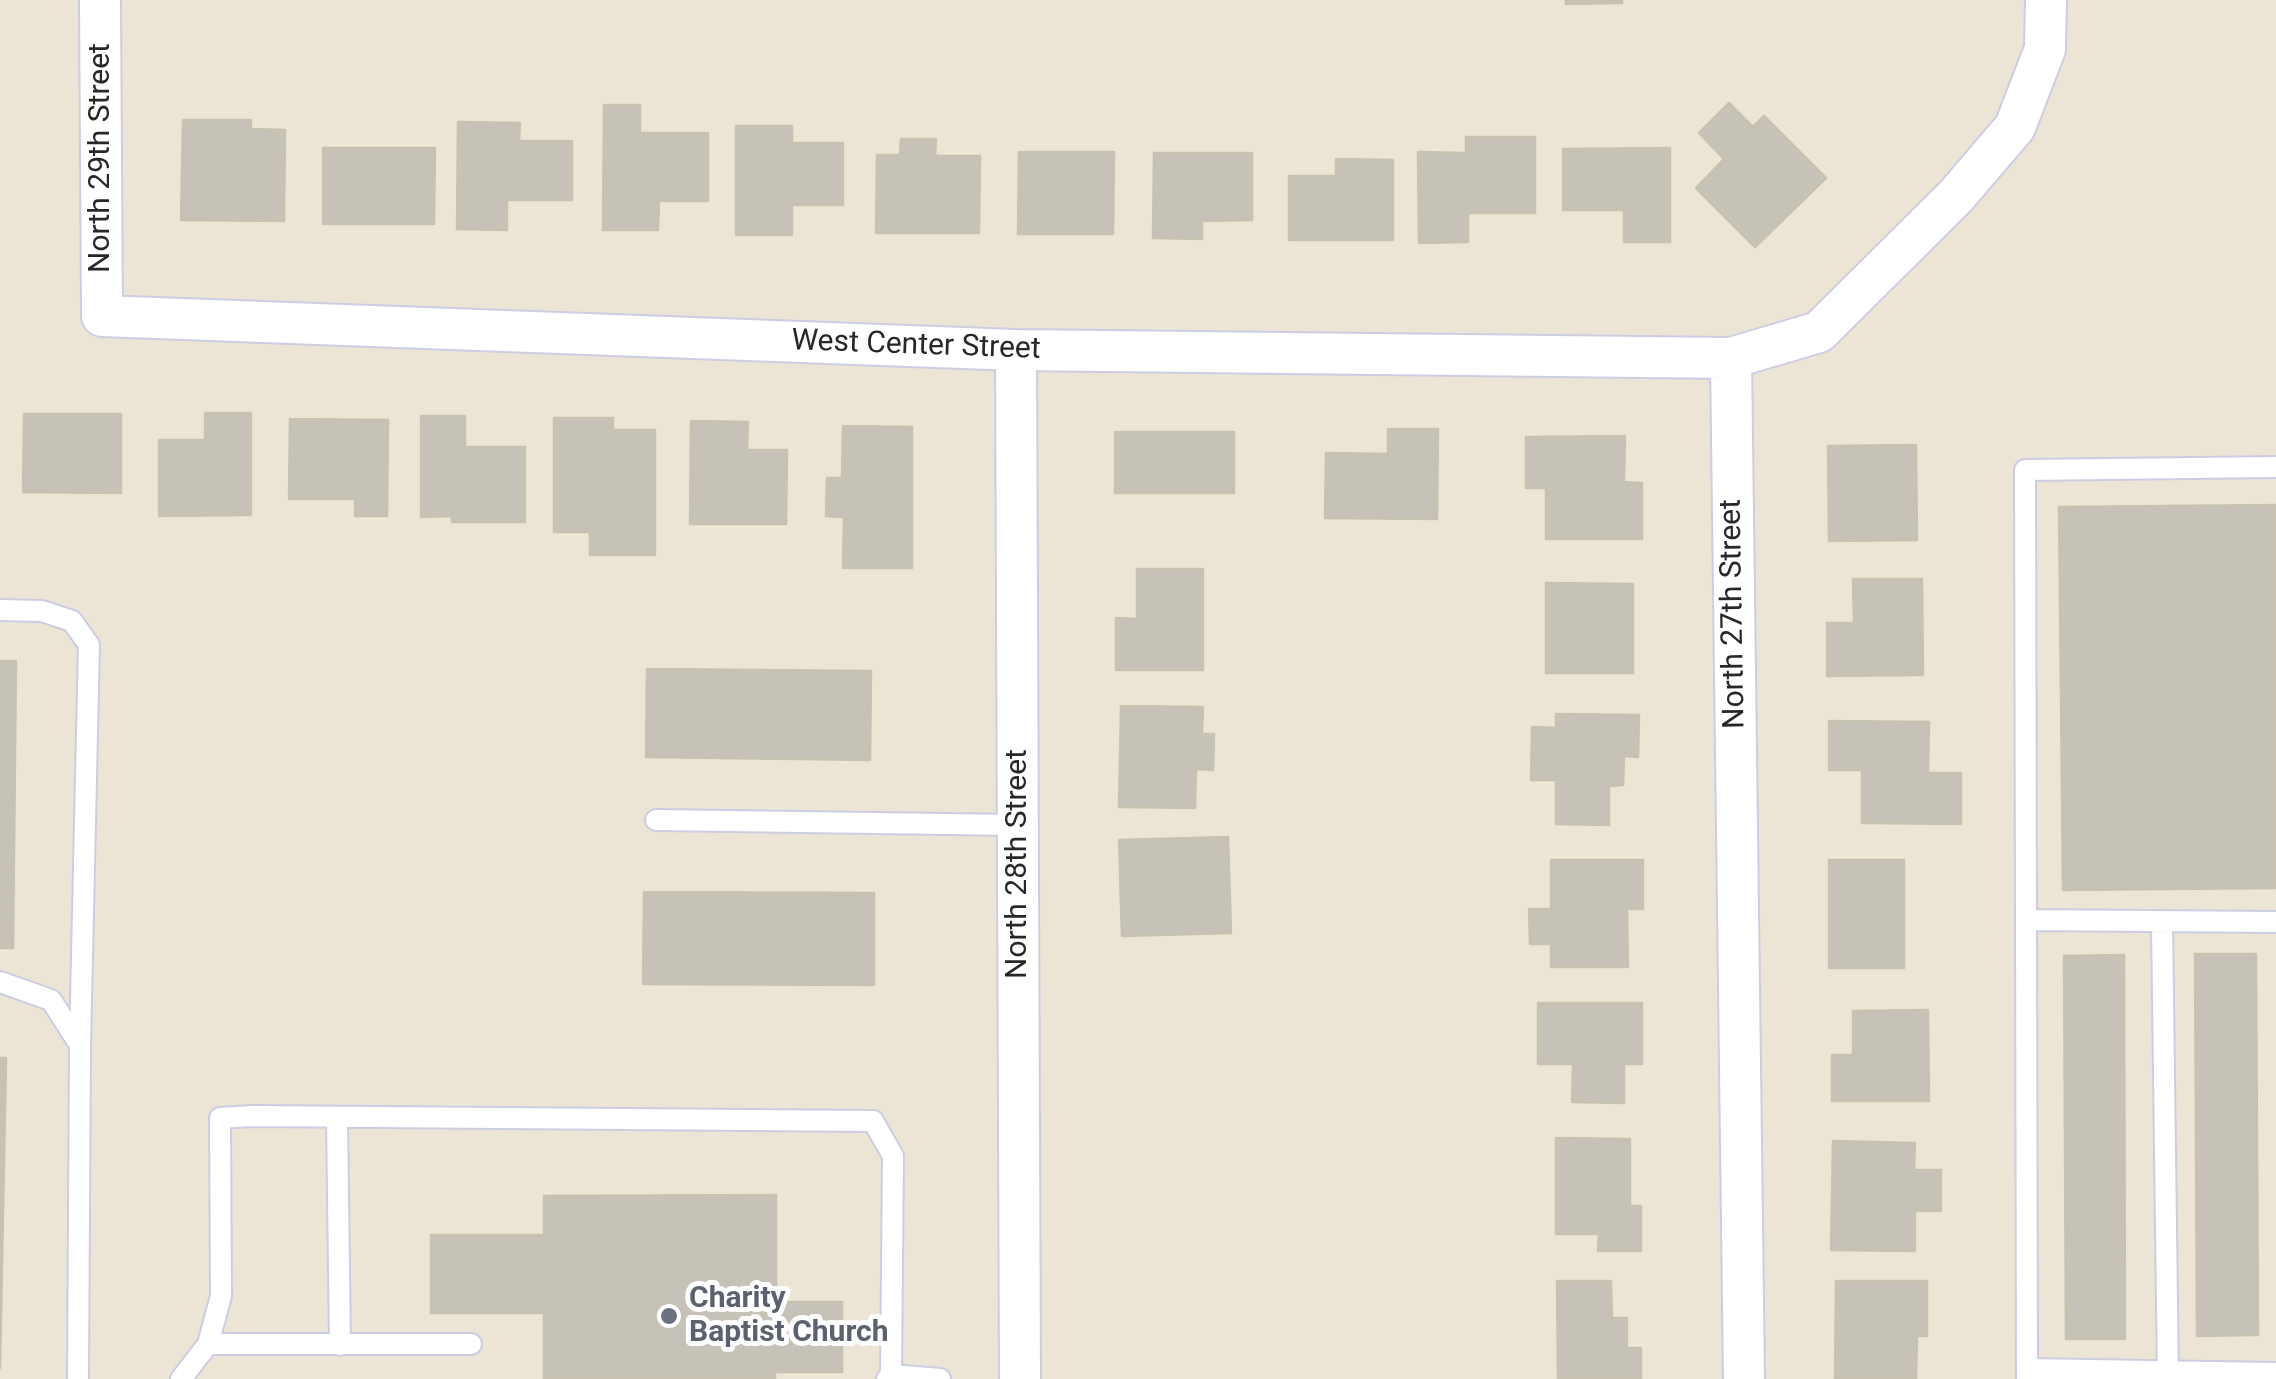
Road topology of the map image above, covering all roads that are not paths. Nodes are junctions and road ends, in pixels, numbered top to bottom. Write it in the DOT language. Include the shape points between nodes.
graph roads {
  1 [pos="100,0"];
  2 [pos="2046,0"];
  3 [pos="102,316"];
  4 [pos="1016,350"];
  5 [pos="1731,358"];
  6 [pos="2276,467"];
  7 [pos="0,610"];
  8 [pos="656,820"];
  9 [pos="1018,825"];
  10 [pos="2026,920"];
  11 [pos="2162,922"];
  12 [pos="2276,922"];
  13 [pos="0,982"];
  14 [pos="80,1045"];
  15 [pos="337,1118"];
  16 [pos="208,1344"];
  17 [pos="470,1344"];
  18 [pos="340,1345"];
  19 [pos="2276,1373"];
  20 [pos="2027,1374"];
  21 [pos="2168,1375"];
  22 [pos="890,1378"];
  23 [pos="78,1379"];
  24 [pos="181,1379"];
  25 [pos="940,1379"];
  26 [pos="1020,1379"];
  27 [pos="1744,1379"];
  1 -- 3 [label="street, North 29th Street"];
  2 -- 5 [label="street" via="2046,50 2015,127 1956,196 1819,332"];
  3 -- 4 [label="street, West Center Street"];
  4 -- 5 [label="street, West Center Street"];
  4 -- 9 [label="street, North 28th Street"];
  5 -- 27 [label="street, North 27th Street"];
  6 -- 10 [label="lane" via="2025,470"];
  7 -- 14 [label="lane" via="42,611 72,621 89,646"];
  8 -- 9 [label="lane"];
  9 -- 26 [label="street, North 28th Street"];
  10 -- 11 [label="lane"];
  10 -- 20 [label="lane"];
  11 -- 12 [label="lane"];
  11 -- 21 [label="lane"];
  13 -- 14 [label="lane" via="51,1000"];
  14 -- 23 [label="lane"];
  15 -- 16 [label="lane" via="220,1118 221,1296"];
  15 -- 18 [label="lane"];
  15 -- 22 [label="lane" via="873,1121 892,1156"];
  16 -- 18 [label="lane"];
  16 -- 24 [label="lane"];
  17 -- 18 [label="lane"];
  19 -- 21 [label="lane"];
  20 -- 21 [label="lane"];
  22 -- 25 [label="lane"];
}
